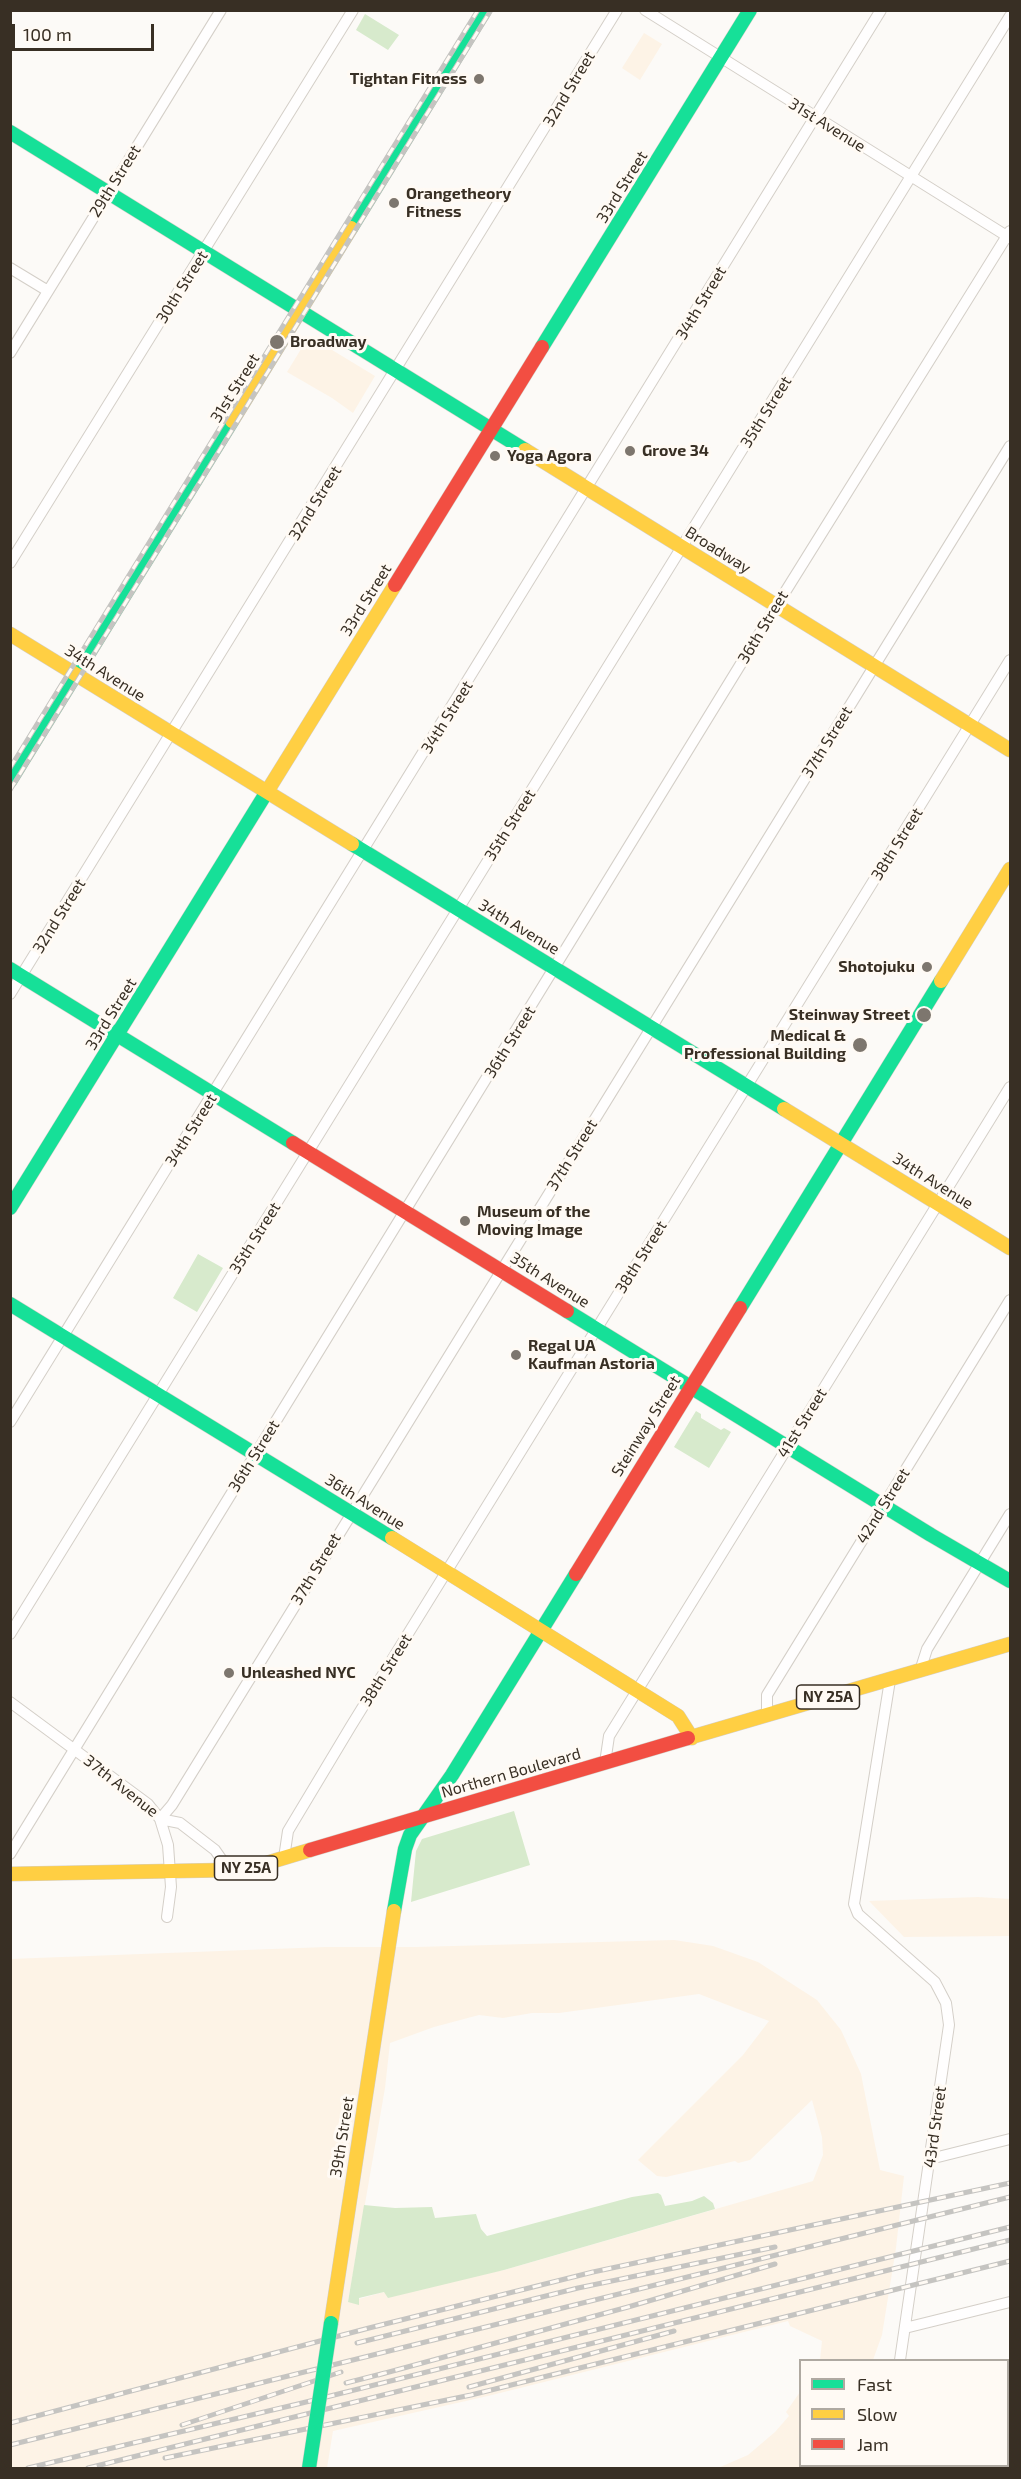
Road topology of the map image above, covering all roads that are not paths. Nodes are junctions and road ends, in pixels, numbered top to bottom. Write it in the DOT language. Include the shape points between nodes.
graph roads {
  1 [pos="221,10"];
  2 [pos="353,10"];
  3 [pos="485,10"];
  4 [pos="617,10"];
  5 [pos="645,10"];
  6 [pos="750,10"];
  7 [pos="881,10"];
  8 [pos="1011,16"];
  9 [pos="720,59"];
  10 [pos="815,117"];
  11 [pos="10,132"];
  12 [pos="911,177"];
  13 [pos="108,193"];
  14 [pos="1010,235"];
  15 [pos="204,251"];
  16 [pos="10,268"];
  17 [pos="48,291"];
  18 [pos="301,312"];
  19 [pos="10,352"];
  20 [pos="396,370"];
  21 [pos="492,429"];
  22 [pos="1011,446"];
  23 [pos="588,489"];
  24 [pos="682,547"];
  25 [pos="10,563"];
  26 [pos="777,605"];
  27 [pos="10,634"];
  28 [pos="1011,660"];
  29 [pos="875,665"];
  30 [pos="77,675"];
  31 [pos="970,725"];
  32 [pos="172,733"];
  33 [pos="1011,750"];
  34 [pos="10,781"];
  35 [pos="268,792"];
  36 [pos="364,851"];
  37 [pos="1011,869"];
  38 [pos="458,909"];
  39 [pos="555,969"];
  40 [pos="16,972"];
  41 [pos="10,994"];
  42 [pos="651,1027"];
  43 [pos="118,1034"];
  44 [pos="747,1086"];
  45 [pos="1011,1087"];
  46 [pos="214,1093"];
  47 [pos="841,1143"];
  48 [pos="308,1151"];
  49 [pos="938,1203"];
  50 [pos="10,1208"];
  51 [pos="405,1211"];
  52 [pos="1011,1248"];
  53 [pos="501,1270"];
  54 [pos="1011,1300"];
  55 [pos="10,1304"];
  56 [pos="597,1329"];
  57 [pos="64,1336"];
  58 [pos="690,1386"];
  59 [pos="158,1394"];
  60 [pos="10,1422"];
  61 [pos="788,1446"];
  62 [pos="255,1454"];
  63 [pos="884,1505"];
  64 [pos="351,1512"];
  65 [pos="1011,1514"];
  66 [pos="979,1564"];
  67 [pos="447,1572"];
  68 [pos="1011,1581"];
  69 [pos="541,1629"];
  70 [pos="10,1634"];
  71 [pos="1011,1644"];
  72 [pos="920,1671"];
  73 [pos="890,1680"];
  74 [pos="638,1691"];
  75 [pos="10,1702"];
  76 [pos="767,1716"];
  77 [pos="692,1738"];
  78 [pos="74,1749"];
  79 [pos="605,1763"];
  80 [pos="423,1816"];
  81 [pos="160,1819"];
  82 [pos="10,1854"];
  83 [pos="284,1858"];
  84 [pos="229,1870"];
  85 [pos="170,1871"];
  86 [pos="10,1874"];
  87 [pos="167,1917"];
  88 [pos="1011,2139"];
  89 [pos="930,2159"];
  90 [pos="1011,2302"];
  91 [pos="904,2328"];
  92 [pos="900,2359"];
  93 [pos="309,2469"];
  1 -- 13 [label="street, 29th Street"];
  2 -- 15 [label="street, 30th Street"];
  3 -- 18 [label="main road, 31st Street"];
  4 -- 20 [label="street, 32nd Street"];
  5 -- 9 [label="street, 31st Avenue"];
  6 -- 9 [label="main road, 33rd Street"];
  7 -- 10 [label="street, 34th Street"];
  8 -- 12 [label="street, 35th Street"];
  9 -- 10 [label="street, 31st Avenue"];
  9 -- 21 [label="main road, 33rd Street"];
  10 -- 12 [label="street, 31st Avenue"];
  10 -- 23 [label="street, 34th Street"];
  11 -- 13 [label="main road, Broadway"];
  12 -- 14 [label="street, 31st Avenue"];
  12 -- 24 [label="street, 35th Street"];
  13 -- 15 [label="main road, Broadway"];
  13 -- 17 [label="street, 29th Street"];
  14 -- 26 [label="street, 36th Street"];
  15 -- 18 [label="main road, Broadway"];
  15 -- 25 [label="street, 30th Street"];
  16 -- 17 [label="street"];
  17 -- 19 [label="street, 29th Street"];
  18 -- 20 [label="main road, Broadway"];
  18 -- 30 [label="main road, 31st Street"];
  20 -- 21 [label="main road, Broadway"];
  20 -- 32 [label="street, 32nd Street"];
  21 -- 23 [label="main road, Broadway"];
  21 -- 35 [label="main road, 33rd Street"];
  22 -- 29 [label="street, 37th Street"];
  23 -- 24 [label="main road, Broadway"];
  23 -- 36 [label="street, 34th Street"];
  24 -- 26 [label="main road, Broadway"];
  24 -- 38 [label="street, 35th Street"];
  26 -- 29 [label="main road, Broadway"];
  26 -- 39 [label="street, 36th Street"];
  27 -- 30 [label="main road, 34th Avenue"];
  28 -- 31 [label="street, 38th Street"];
  29 -- 31 [label="main road, Broadway"];
  29 -- 42 [label="street, 37th Street"];
  30 -- 32 [label="main road, 34th Avenue"];
  30 -- 34 [label="main road, 31st Street"];
  31 -- 33 [label="main road, Broadway"];
  31 -- 44 [label="street, 38th Street"];
  32 -- 35 [label="main road, 34th Avenue"];
  32 -- 40 [label="street, 32nd Street"];
  35 -- 36 [label="main road, 34th Avenue"];
  35 -- 43 [label="main road, 33rd Street"];
  36 -- 38 [label="main road, 34th Avenue"];
  36 -- 46 [label="street, 34th Street"];
  37 -- 47 [label="main road, Steinway Street"];
  38 -- 39 [label="main road, 34th Avenue"];
  38 -- 48 [label="street, 35th Street"];
  39 -- 42 [label="main road, 34th Avenue"];
  39 -- 51 [label="street, 36th Street"];
  40 -- 41 [label="street, 32nd Street"];
  40 -- 43 [label="main road, 35th Avenue"];
  42 -- 44 [label="main road, 34th Avenue"];
  42 -- 53 [label="street, 37th Street"];
  43 -- 46 [label="main road, 35th Avenue"];
  43 -- 50 [label="main road, 33rd Street"];
  44 -- 47 [label="main road, 34th Avenue"];
  44 -- 56 [label="street, 38th Street"];
  45 -- 49 [label="street, 41st Street"];
  46 -- 48 [label="main road, 35th Avenue"];
  46 -- 57 [label="street, 34th Street"];
  47 -- 49 [label="main road, 34th Avenue"];
  47 -- 58 [label="main road, Steinway Street"];
  48 -- 51 [label="main road, 35th Avenue"];
  48 -- 59 [label="street, 35th Street"];
  49 -- 52 [label="main road, 34th Avenue"];
  49 -- 61 [label="street, 41st Street"];
  51 -- 53 [label="main road, 35th Avenue"];
  51 -- 62 [label="street, 36th Street"];
  53 -- 56 [label="main road, 35th Avenue"];
  53 -- 64 [label="street, 37th Street"];
  54 -- 63 [label="street, 42nd Street"];
  55 -- 57 [label="main road, 36th Avenue"];
  56 -- 58 [label="main road, 35th Avenue"];
  56 -- 67 [label="street, 38th Street"];
  57 -- 59 [label="main road, 36th Avenue"];
  57 -- 60 [label="street, 34th Street"];
  58 -- 61 [label="main road, 35th Avenue"];
  58 -- 69 [label="main road, Steinway Street"];
  59 -- 62 [label="main road, 36th Avenue"];
  59 -- 70 [label="street, 35th Street"];
  61 -- 63 [label="main road, 35th Avenue"];
  61 -- 74 [label="street, 41st Street"];
  62 -- 64 [label="main road, 36th Avenue"];
  62 -- 78 [label="street, 36th Street"];
  63 -- 66 [label="main road, 35th Avenue"];
  63 -- 76 [label="street, 42nd Street" via="767,1695"];
  64 -- 67 [label="main road, 36th Avenue"];
  64 -- 81 [label="street, 37th Street"];
  65 -- 66 [label="street"];
  66 -- 68 [label="main road, 35th Avenue"];
  66 -- 72 [label="street" via="927,1649"];
  67 -- 69 [label="main road, 36th Avenue"];
  67 -- 83 [label="street, 38th Street" via="288,1831"];
  69 -- 74 [label="main road, 36th Avenue"];
  69 -- 80 [label="main road, Steinway Street"];
  71 -- 72 [label="main road, Northern Boulevard / NY 25A"];
  72 -- 73 [label="main road, Northern Boulevard / NY 25A"];
  73 -- 76 [label="main road, Northern Boulevard / NY 25A"];
  73 -- 89 [label="street, 43rd Street" via="854,1899 858,1914 926,1972 940,1989 945,2003 948,2033"];
  74 -- 77 [label="main road, 36th Avenue" via="678,1716"];
  74 -- 79 [label="street, 41st Street" via="609,1736"];
  75 -- 78 [label="street, 37th Avenue"];
  76 -- 77 [label="main road, Northern Boulevard / NY 25A"];
  77 -- 79 [label="main road, Northern Boulevard / NY 25A"];
  78 -- 81 [label="street, 37th Avenue" via="148,1804"];
  78 -- 82 [label="street, 36th Street"];
  79 -- 80 [label="main road, Northern Boulevard / NY 25A"];
  80 -- 83 [label="main road, Northern Boulevard / NY 25A"];
  80 -- 93 [label="main road, 39th Street, bridge" via="406,1845"];
  81 -- 84 [label="street, 37th Avenue" via="180,1822 216,1850"];
  81 -- 85 [label="street" via="167,1839"];
  83 -- 84 [label="main road, Northern Boulevard / NY 25A"];
  84 -- 85 [label="main road, Northern Boulevard / NY 25A"];
  85 -- 86 [label="main road, Northern Boulevard / NY 25A"];
  85 -- 87 [label="street"];
  88 -- 89 [label="street"];
  89 -- 91 [label="street, 43rd Street"];
  90 -- 91 [label="street"];
  91 -- 92 [label="street, 43rd Street"];
}
